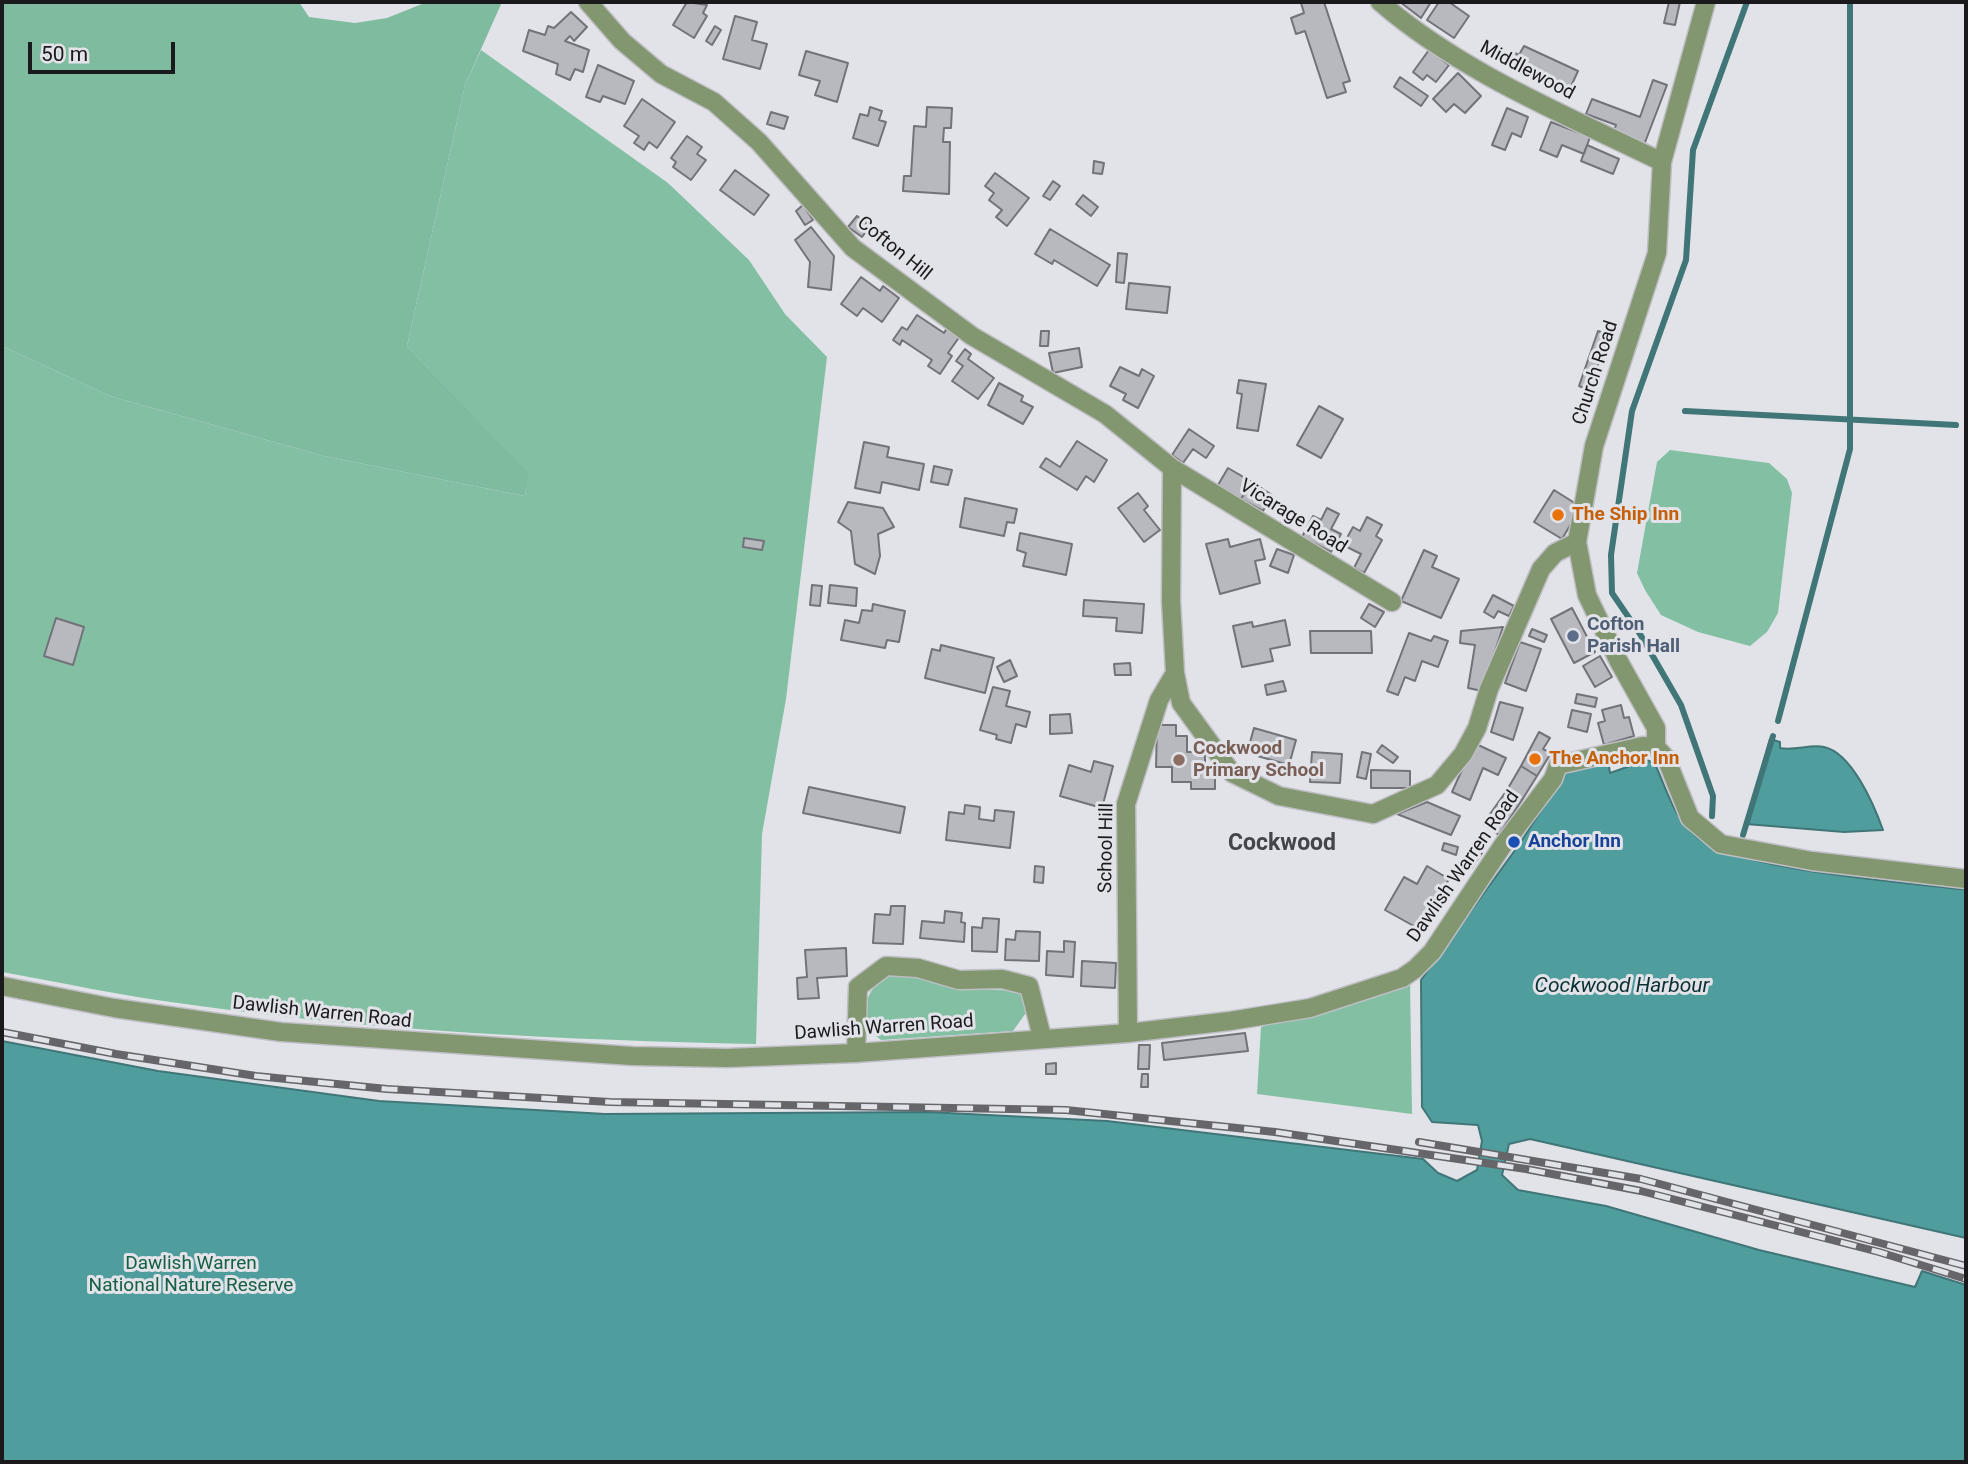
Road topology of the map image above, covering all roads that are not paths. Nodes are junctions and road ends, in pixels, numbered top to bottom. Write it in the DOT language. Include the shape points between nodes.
graph roads {
  1 [pos="587,2"];
  2 [pos="1380,2"];
  3 [pos="1706,2"];
  4 [pos="1662,162"];
  5 [pos="1172,468"];
  6 [pos="1577,542"];
  7 [pos="1392,602"];
  8 [pos="1175,674"];
  9 [pos="1656,747"];
  10 [pos="1966,879"];
  11 [pos="2,986"];
  12 [pos="1128,1032"];
  13 [pos="1042,1037"];
  14 [pos="856,1053"];
  1 -- 5 [label="street, Cofton Hill" via="622,41 661,74 714,102 759,142 853,248 972,336 1105,414"];
  2 -- 4 [label="street, Middlewood" via="1405,24 1490,78"];
  3 -- 4 [label="street, Church Road"];
  4 -- 6 [label="street, Church Road" via="1657,253 1594,446"];
  5 -- 7 [label="street, Vicarage Road"];
  5 -- 8 [label="street"];
  6 -- 8 [label="street" via="1555,553 1541,569 1463,754 1437,785 1373,814 1279,796 1232,773 1181,703"];
  6 -- 9 [label="street, Church Road" via="1587,595 1656,728"];
  8 -- 12 [label="street, School Hill" via="1159,700 1126,804"];
  9 -- 10 [label="street, Church Road" via="1666,758 1690,818 1721,844 1798,859"];
  9 -- 12 [label="street, Dawlish Warren Road" via="1558,765 1553,779 1432,952 1402,978 1310,1008"];
  11 -- 14 [label="street, Dawlish Warren Road" via="281,1032 437,1045 727,1058"];
  12 -- 13 [label="street, Dawlish Warren Road"];
  13 -- 14 [label="street, Dawlish Warren Road"];
  13 -- 14 [label="street" via="1029,986 1002,979 959,980 918,968 886,966 859,987"];
}
